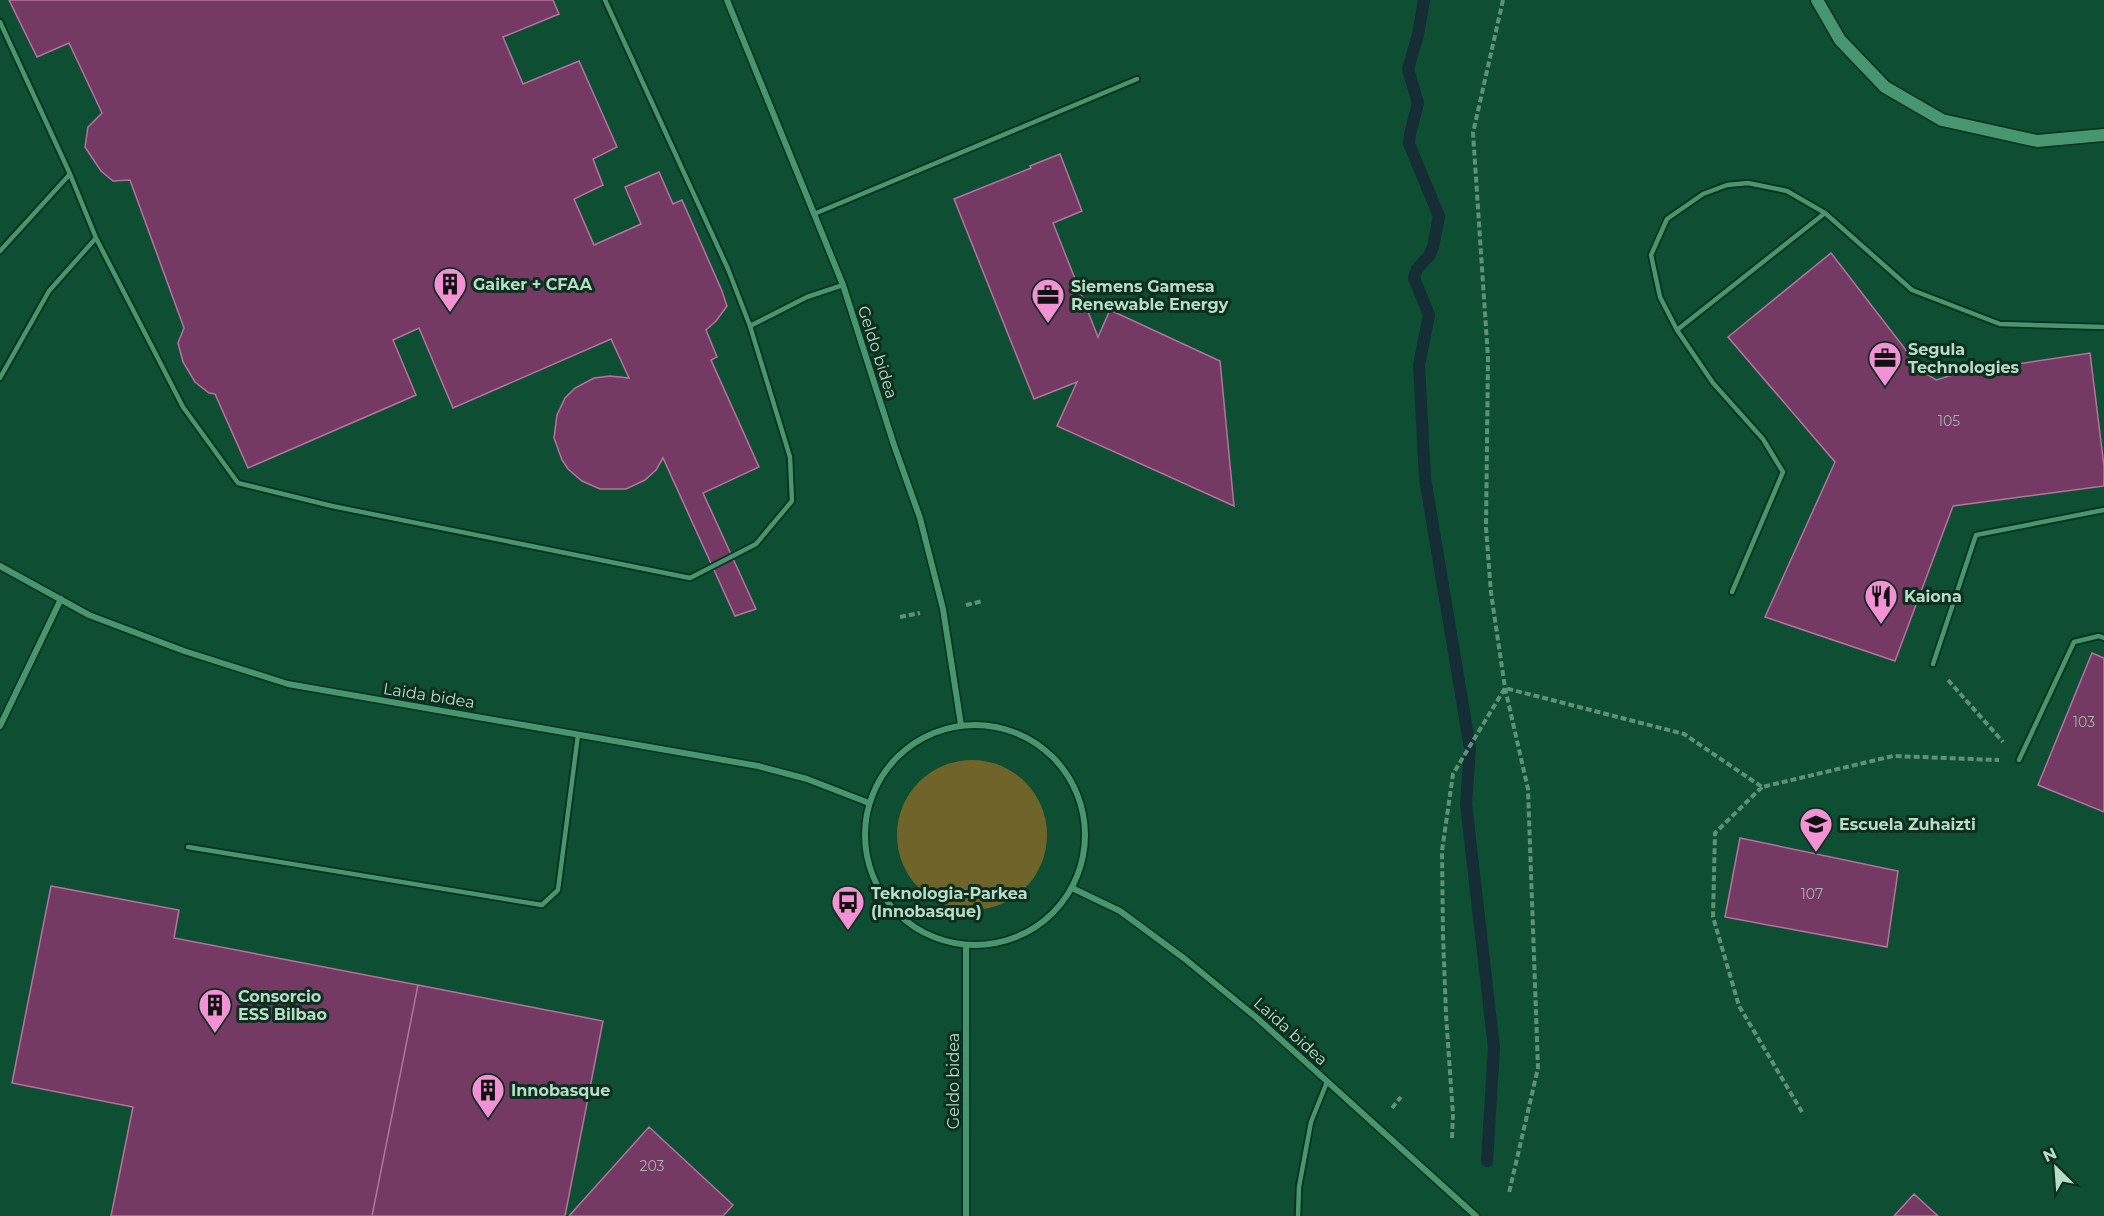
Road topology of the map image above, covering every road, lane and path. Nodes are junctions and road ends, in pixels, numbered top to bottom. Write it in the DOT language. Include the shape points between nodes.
graph roads {
  1 [pos="605,0"];
  2 [pos="727,0"];
  3 [pos="1503,0"];
  4 [pos="1817,0"];
  5 [pos="0,22"];
  6 [pos="1137,79"];
  7 [pos="2104,135"];
  8 [pos="2083,138"];
  9 [pos="2104,141"];
  10 [pos="70,174"];
  11 [pos="814,213"];
  12 [pos="1825,213"];
  13 [pos="96,238"];
  14 [pos="0,251"];
  15 [pos="843,285"];
  16 [pos="750,326"];
  17 [pos="2104,327"];
  18 [pos="1677,330"];
  19 [pos="0,378"];
  20 [pos="2104,510"];
  21 [pos="0,566"];
  22 [pos="1732,592"];
  23 [pos="61,599"];
  24 [pos="2104,638"];
  25 [pos="1933,664"];
  26 [pos="1505,688"];
  27 [pos="0,726"];
  28 [pos="961,726"];
  29 [pos="578,735"];
  30 [pos="2019,760"];
  31 [pos="1762,787"];
  32 [pos="869,802"];
  33 [pos="188,847"];
  34 [pos="1072,888"];
  35 [pos="966,945"];
  36 [pos="1327,1082"];
  37 [pos="1802,1112"];
  38 [pos="1452,1138"];
  39 [pos="1509,1193"];
  40 [pos="966,1216"];
  41 [pos="1298,1216"];
  42 [pos="1476,1216"];
  1 -- 16 [label="lane"];
  2 -- 11 [label="street, Geldo bidea"];
  3 -- 26 [label="path" via="1473,133 1488,358 1486,528"];
  4 -- 8 [label="street" via="1840,40 1885,87 1942,120 2037,141"];
  5 -- 10 [label="lane"];
  6 -- 11 [label="lane"];
  7 -- 8 [label="street"];
  8 -- 9 [label="street"];
  10 -- 13 [label="lane"];
  10 -- 14 [label="lane"];
  11 -- 15 [label="street, Geldo bidea"];
  12 -- 17 [label="lane" via="1912,290 2000,324"];
  12 -- 18 [label="lane"];
  12 -- 18 [label="lane" via="1787,191 1748,183 1727,185 1703,194 1667,219 1651,255 1660,297"];
  13 -- 16 [label="lane" via="183,407 238,483 332,506 690,578 756,544 792,501 790,457"];
  13 -- 19 [label="lane" via="49,291"];
  15 -- 16 [label="lane" via="807,297"];
  15 -- 28 [label="street, Geldo bidea" via="920,518 943,609"];
  18 -- 22 [label="lane" via="1713,383 1763,439 1782,472"];
  20 -- 25 [label="lane" via="1976,535"];
  21 -- 23 [label="street, Laida bidea"];
  23 -- 27 [label="street"];
  23 -- 29 [label="street, Laida bidea" via="99,619 184,651 288,684"];
  24 -- 30 [label="lane" via="2074,642"];
  25 -- 30 [label="path"];
  26 -- 31 [label="path" via="1684,734"];
  26 -- 38 [label="path" via="1453,774 1442,851"];
  26 -- 39 [label="path" via="1528,789 1538,1068"];
  28 -- 32 [label="street" via="930,734 903,750 883,774"];
  28 -- 34 [label="street" via="996,726 1028,738 1056,759 1075,788 1085,821 1084,855"];
  29 -- 32 [label="street, Laida bidea" via="758,766"];
  29 -- 33 [label="lane" via="558,890 542,905"];
  30 -- 31 [label="path" via="1893,756"];
  31 -- 37 [label="path" via="1715,833 1713,916 1739,1006"];
  32 -- 35 [label="street" via="864,836 869,868 883,898 906,921 934,938"];
  34 -- 35 [label="street" via="1053,913 1028,932 998,943"];
  34 -- 36 [label="street, Laida bidea" via="1120,911 1185,959"];
  35 -- 40 [label="street, Geldo bidea"];
  36 -- 41 [label="lane" via="1311,1122"];
  36 -- 42 [label="street, Laida bidea"];
}
